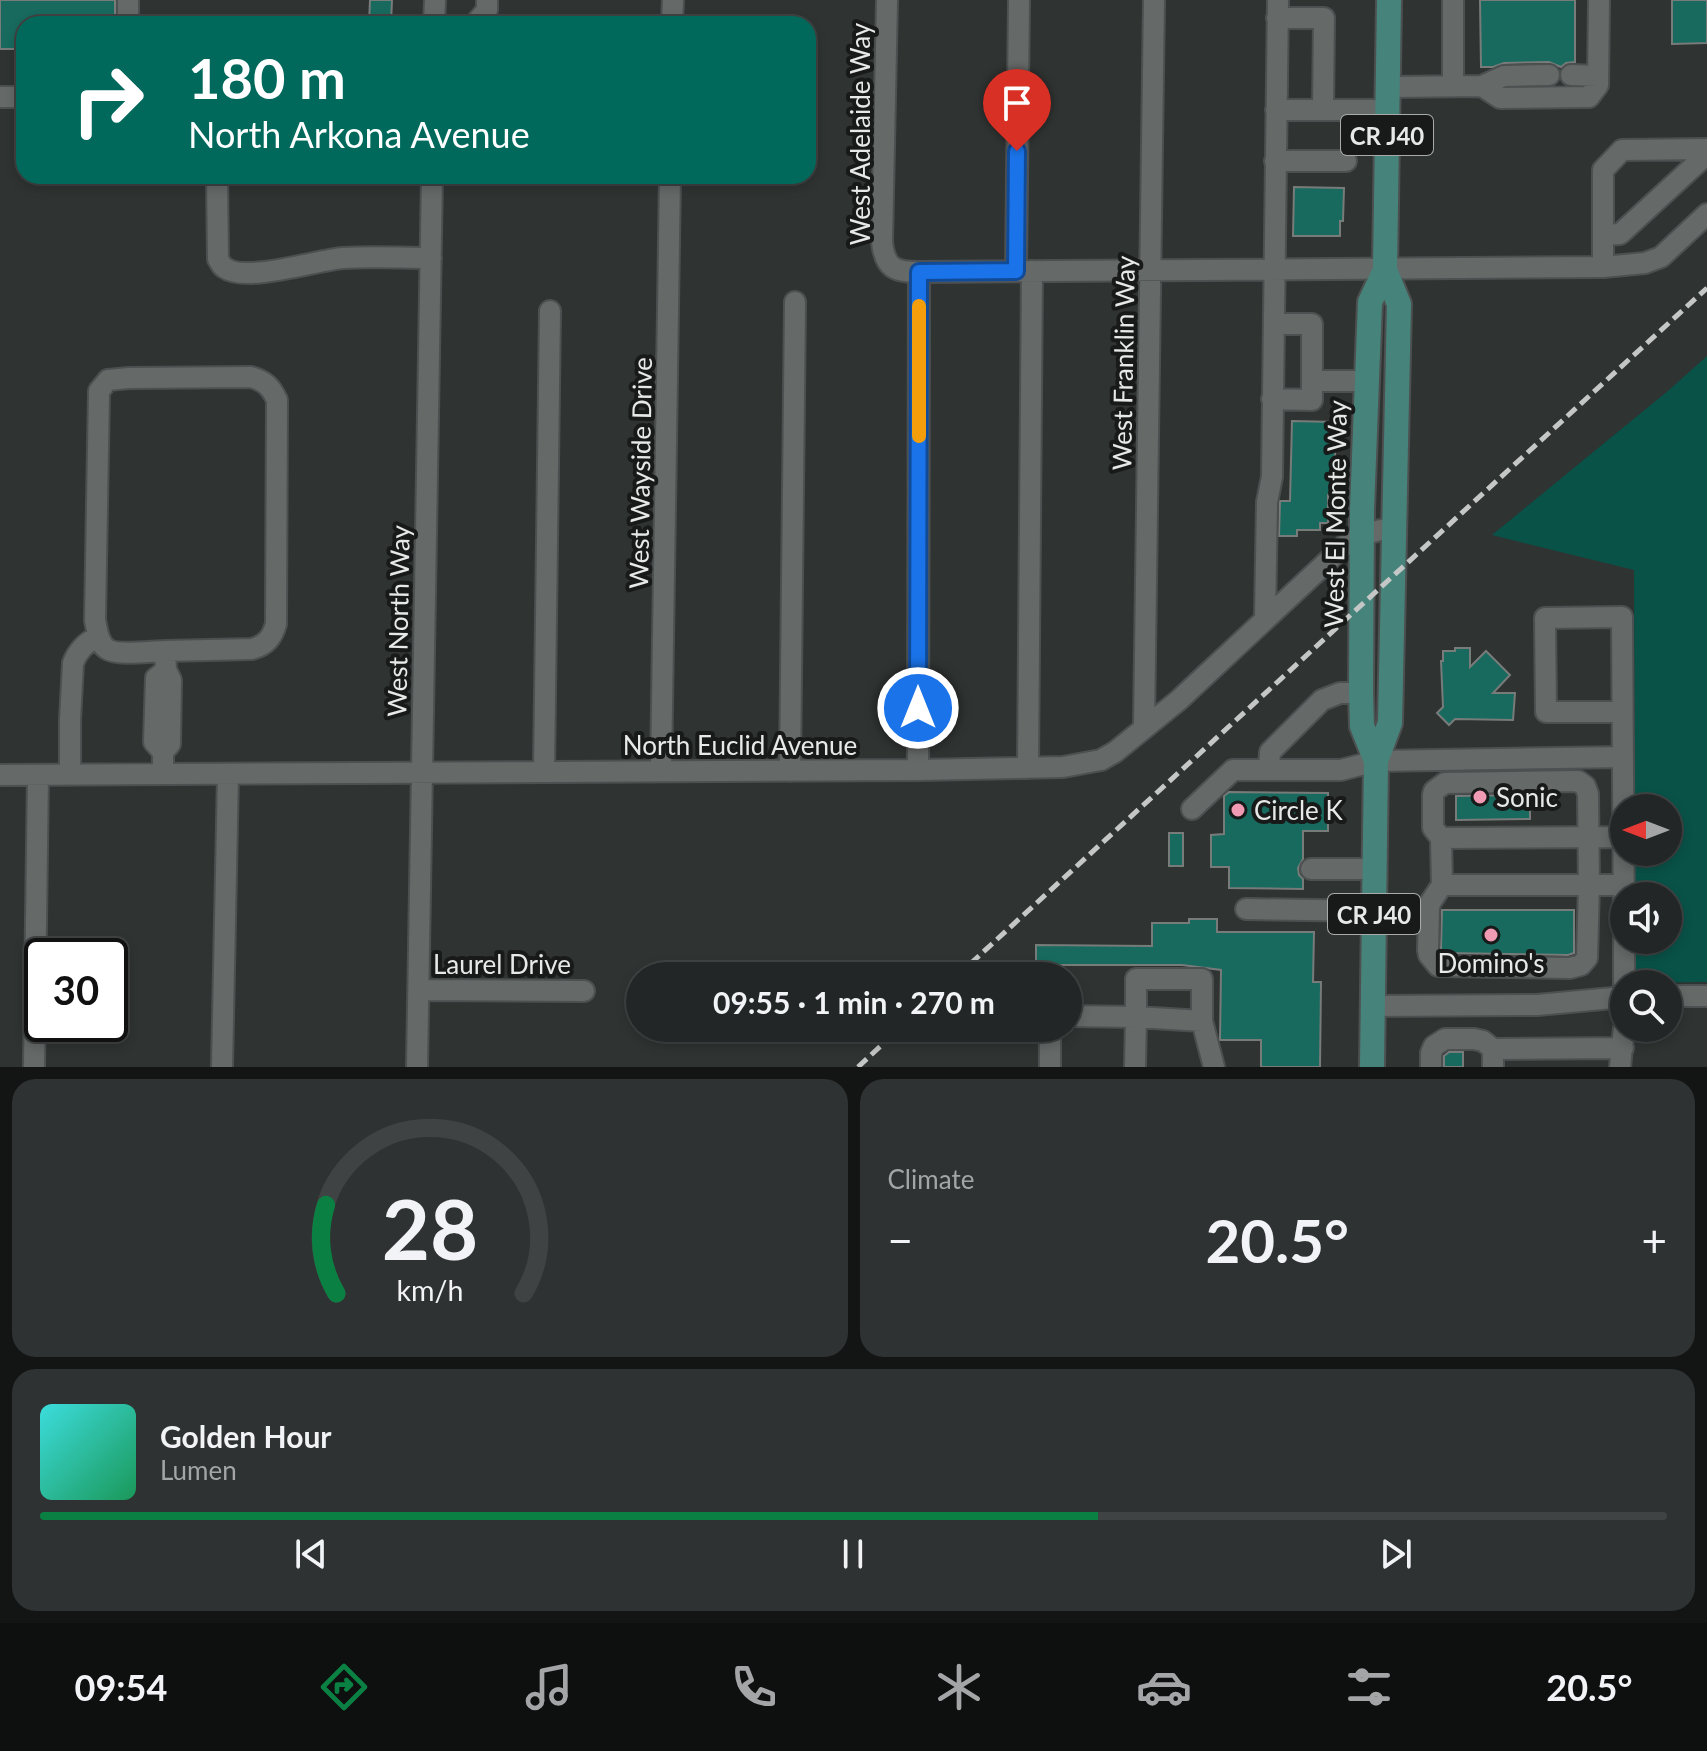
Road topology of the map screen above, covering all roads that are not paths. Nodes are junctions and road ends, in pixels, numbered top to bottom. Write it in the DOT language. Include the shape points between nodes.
graph roads {
  1 [pos="887,0"];
  2 [pos="1019,0"];
  3 [pos="1154,0"];
  4 [pos="1389,0"];
  5 [pos="1453,0"];
  6 [pos="1599,0"];
  7 [pos="1278,9"];
  8 [pos="1549,75"];
  9 [pos="1571,75"];
  10 [pos="1598,76"];
  11 [pos="1453,86"];
  12 [pos="1482,86"];
  13 [pos="1388,99"];
  14 [pos="1276,110"];
  15 [pos="1323,110"];
  16 [pos="1707,152"];
  17 [pos="1275,161"];
  18 [pos="1346,161"];
  19 [pos="217,184"];
  20 [pos="432,184"];
  21 [pos="670,184"];
  22 [pos="1707,214"];
  23 [pos="1603,235"];
  24 [pos="431,258"];
  25 [pos="1603,267"];
  26 [pos="1274,270"];
  27 [pos="1385,270"];
  28 [pos="1024,271"];
  29 [pos="919,272"];
  30 [pos="1150,272"];
  31 [pos="795,302"];
  32 [pos="550,311"];
  33 [pos="1274,324"];
  34 [pos="1312,381"];
  35 [pos="1367,381"];
  36 [pos="1272,399"];
  37 [pos="1395,528"];
  38 [pos="1361,535"];
  39 [pos="1265,618"];
  40 [pos="98,636"];
  41 [pos="165,661"];
  42 [pos="1361,693"];
  43 [pos="1622,712"];
  44 [pos="1144,727"];
  45 [pos="1623,757"];
  46 [pos="1376,761"];
  47 [pos="1028,768"];
  48 [pos="918,770"];
  49 [pos="1269,770"];
  50 [pos="661,771"];
  51 [pos="790,771"];
  52 [pos="544,772"];
  53 [pos="422,773"];
  54 [pos="163,774"];
  55 [pos="228,774"];
  56 [pos="0,775"];
  57 [pos="38,775"];
  58 [pos="70,775"];
  59 [pos="1623,794"];
  60 [pos="1192,809"];
  61 [pos="1589,837"];
  62 [pos="1610,837"];
  63 [pos="1441,838"];
  64 [pos="1311,869"];
  65 [pos="1375,869"];
  66 [pos="1442,885"];
  67 [pos="1589,885"];
  68 [pos="1610,885"];
  69 [pos="1246,909"];
  70 [pos="1374,911"];
  71 [pos="419,990"];
  72 [pos="584,991"];
  73 [pos="1682,996"];
  74 [pos="1707,996"];
  75 [pos="1610,998"];
  76 [pos="1372,1006"];
  77 [pos="1082,1016"];
  78 [pos="1136,1017"];
  79 [pos="1202,1021"];
  80 [pos="1050,1042"];
  81 [pos="1622,1048"];
  82 [pos="1493,1058"];
  83 [pos="1577,1058"];
  84 [pos="34,1067"];
  85 [pos="222,1067"];
  86 [pos="417,1067"];
  87 [pos="1050,1067"];
  88 [pos="1135,1067"];
  89 [pos="1214,1067"];
  90 [pos="1372,1067"];
  91 [pos="1431,1067"];
  1 -- 29 [label="street, West Adelaide Way" via="882,242 890,266"];
  2 -- 28 [label="street"];
  3 -- 30 [label="street, West Franklin Way"];
  4 -- 13 [label="main road, West El Monte Way / CR J40"];
  5 -- 11 [label="street"];
  6 -- 10 [label="street"];
  7 -- 14 [label="street"];
  7 -- 15 [label="street" via="1324,18"];
  8 -- 12 [label="street" via="1504,76"];
  9 -- 10 [label="street"];
  10 -- 12 [label="street" via="1589,97 1500,98"];
  11 -- 12 [label="street"];
  11 -- 13 [label="street"];
  13 -- 15 [label="street"];
  13 -- 27 [label="main road, West El Monte Way / CR J40"];
  14 -- 15 [label="street"];
  14 -- 17 [label="street"];
  16 -- 23 [label="street" via="1620,234"];
  16 -- 23 [label="street" via="1622,150 1603,170"];
  17 -- 18 [label="street"];
  17 -- 26 [label="street"];
  19 -- 24 [label="street" via="218,259 227,270 270,272 351,258"];
  20 -- 24 [label="street, West North Way"];
  21 -- 50 [label="street, West Wayside Drive"];
  22 -- 25 [label="street" via="1661,257"];
  23 -- 25 [label="street"];
  24 -- 53 [label="street, West North Way"];
  25 -- 27 [label="street"];
  26 -- 27 [label="street"];
  26 -- 30 [label="street"];
  26 -- 33 [label="street"];
  27 -- 35 [label="main road, West El Monte Way / CR J40" via="1370,302"];
  27 -- 37 [label="main road, West El Monte Way / CR J40" via="1399,304"];
  28 -- 29 [label="street"];
  28 -- 30 [label="street"];
  28 -- 47 [label="street"];
  29 -- 48 [label="street"];
  30 -- 44 [label="street, West Franklin Way"];
  31 -- 51 [label="street"];
  32 -- 52 [label="street"];
  33 -- 34 [label="street" via="1312,324"];
  33 -- 36 [label="street"];
  34 -- 35 [label="street"];
  34 -- 36 [label="street" via="1312,400"];
  35 -- 38 [label="main road, West El Monte Way / CR J40"];
  36 -- 39 [label="street"];
  37 -- 38 [label="street, North Euclid Avenue"];
  37 -- 46 [label="main road, West El Monte Way / CR J40" via="1390,723"];
  38 -- 39 [label="street, North Euclid Avenue"];
  38 -- 42 [label="main road, West El Monte Way / CR J40"];
  39 -- 44 [label="street, North Euclid Avenue"];
  40 -- 41 [label="street" via="115,652"];
  40 -- 41 [label="street" via="99,391 108,380 129,378 263,381 277,400 272,637 252,649"];
  40 -- 58 [label="street" via="73,663"];
  41 -- 54 [label="street" via="171,680 170,744 163,752"];
  42 -- 46 [label="main road, West El Monte Way / CR J40" via="1362,726"];
  42 -- 49 [label="street" via="1322,700 1270,752"];
  43 -- 43 [label="street" via="1622,617 1545,618 1546,712"];
  43 -- 45 [label="street"];
  44 -- 47 [label="street, North Euclid Avenue" via="1101,760"];
  45 -- 46 [label="street"];
  45 -- 59 [label="street"];
  46 -- 49 [label="street" via="1341,770"];
  46 -- 65 [label="main road, West El Monte Way / CR J40"];
  47 -- 48 [label="street, North Euclid Avenue"];
  48 -- 51 [label="street, North Euclid Avenue"];
  49 -- 60 [label="street" via="1233,770"];
  50 -- 51 [label="street, North Euclid Avenue"];
  50 -- 52 [label="street, North Euclid Avenue"];
  52 -- 53 [label="street, North Euclid Avenue"];
  53 -- 55 [label="street, North Euclid Avenue"];
  53 -- 71 [label="street, West North Way"];
  54 -- 55 [label="street, North Euclid Avenue"];
  54 -- 58 [label="street, North Euclid Avenue"];
  55 -- 85 [label="street"];
  56 -- 57 [label="street, North Euclid Avenue"];
  57 -- 58 [label="street, North Euclid Avenue"];
  57 -- 84 [label="street"];
  61 -- 62 [label="street"];
  61 -- 63 [label="street"];
  61 -- 63 [label="street" via="1588,790 1578,781 1442,785 1433,795 1432,822"];
  61 -- 67 [label="street"];
  63 -- 66 [label="street"];
  64 -- 65 [label="street"];
  65 -- 70 [label="main road, West El Monte Way / CR J40"];
  66 -- 67 [label="street"];
  66 -- 67 [label="street" via="1429,909 1428,950 1438,966 1570,968 1581,965 1589,953"];
  67 -- 68 [label="street"];
  69 -- 70 [label="street"];
  70 -- 76 [label="main road, West El Monte Way / CR J40"];
  71 -- 72 [label="street, Laurel Drive"];
  71 -- 86 [label="street, West North Way"];
  73 -- 74 [label="street"];
  75 -- 76 [label="street" via="1537,1005"];
  76 -- 90 [label="main road, West El Monte Way / CR J40"];
  77 -- 78 [label="street"];
  78 -- 79 [label="street"];
  78 -- 79 [label="street" via="1136,979 1202,979"];
  78 -- 88 [label="street"];
  79 -- 89 [label="street"];
  80 -- 87 [label="street"];
  81 -- 83 [label="street"];
  82 -- 83 [label="street"];
  82 -- 91 [label="street" via="1483,1041 1445,1039 1434,1046"];
}
